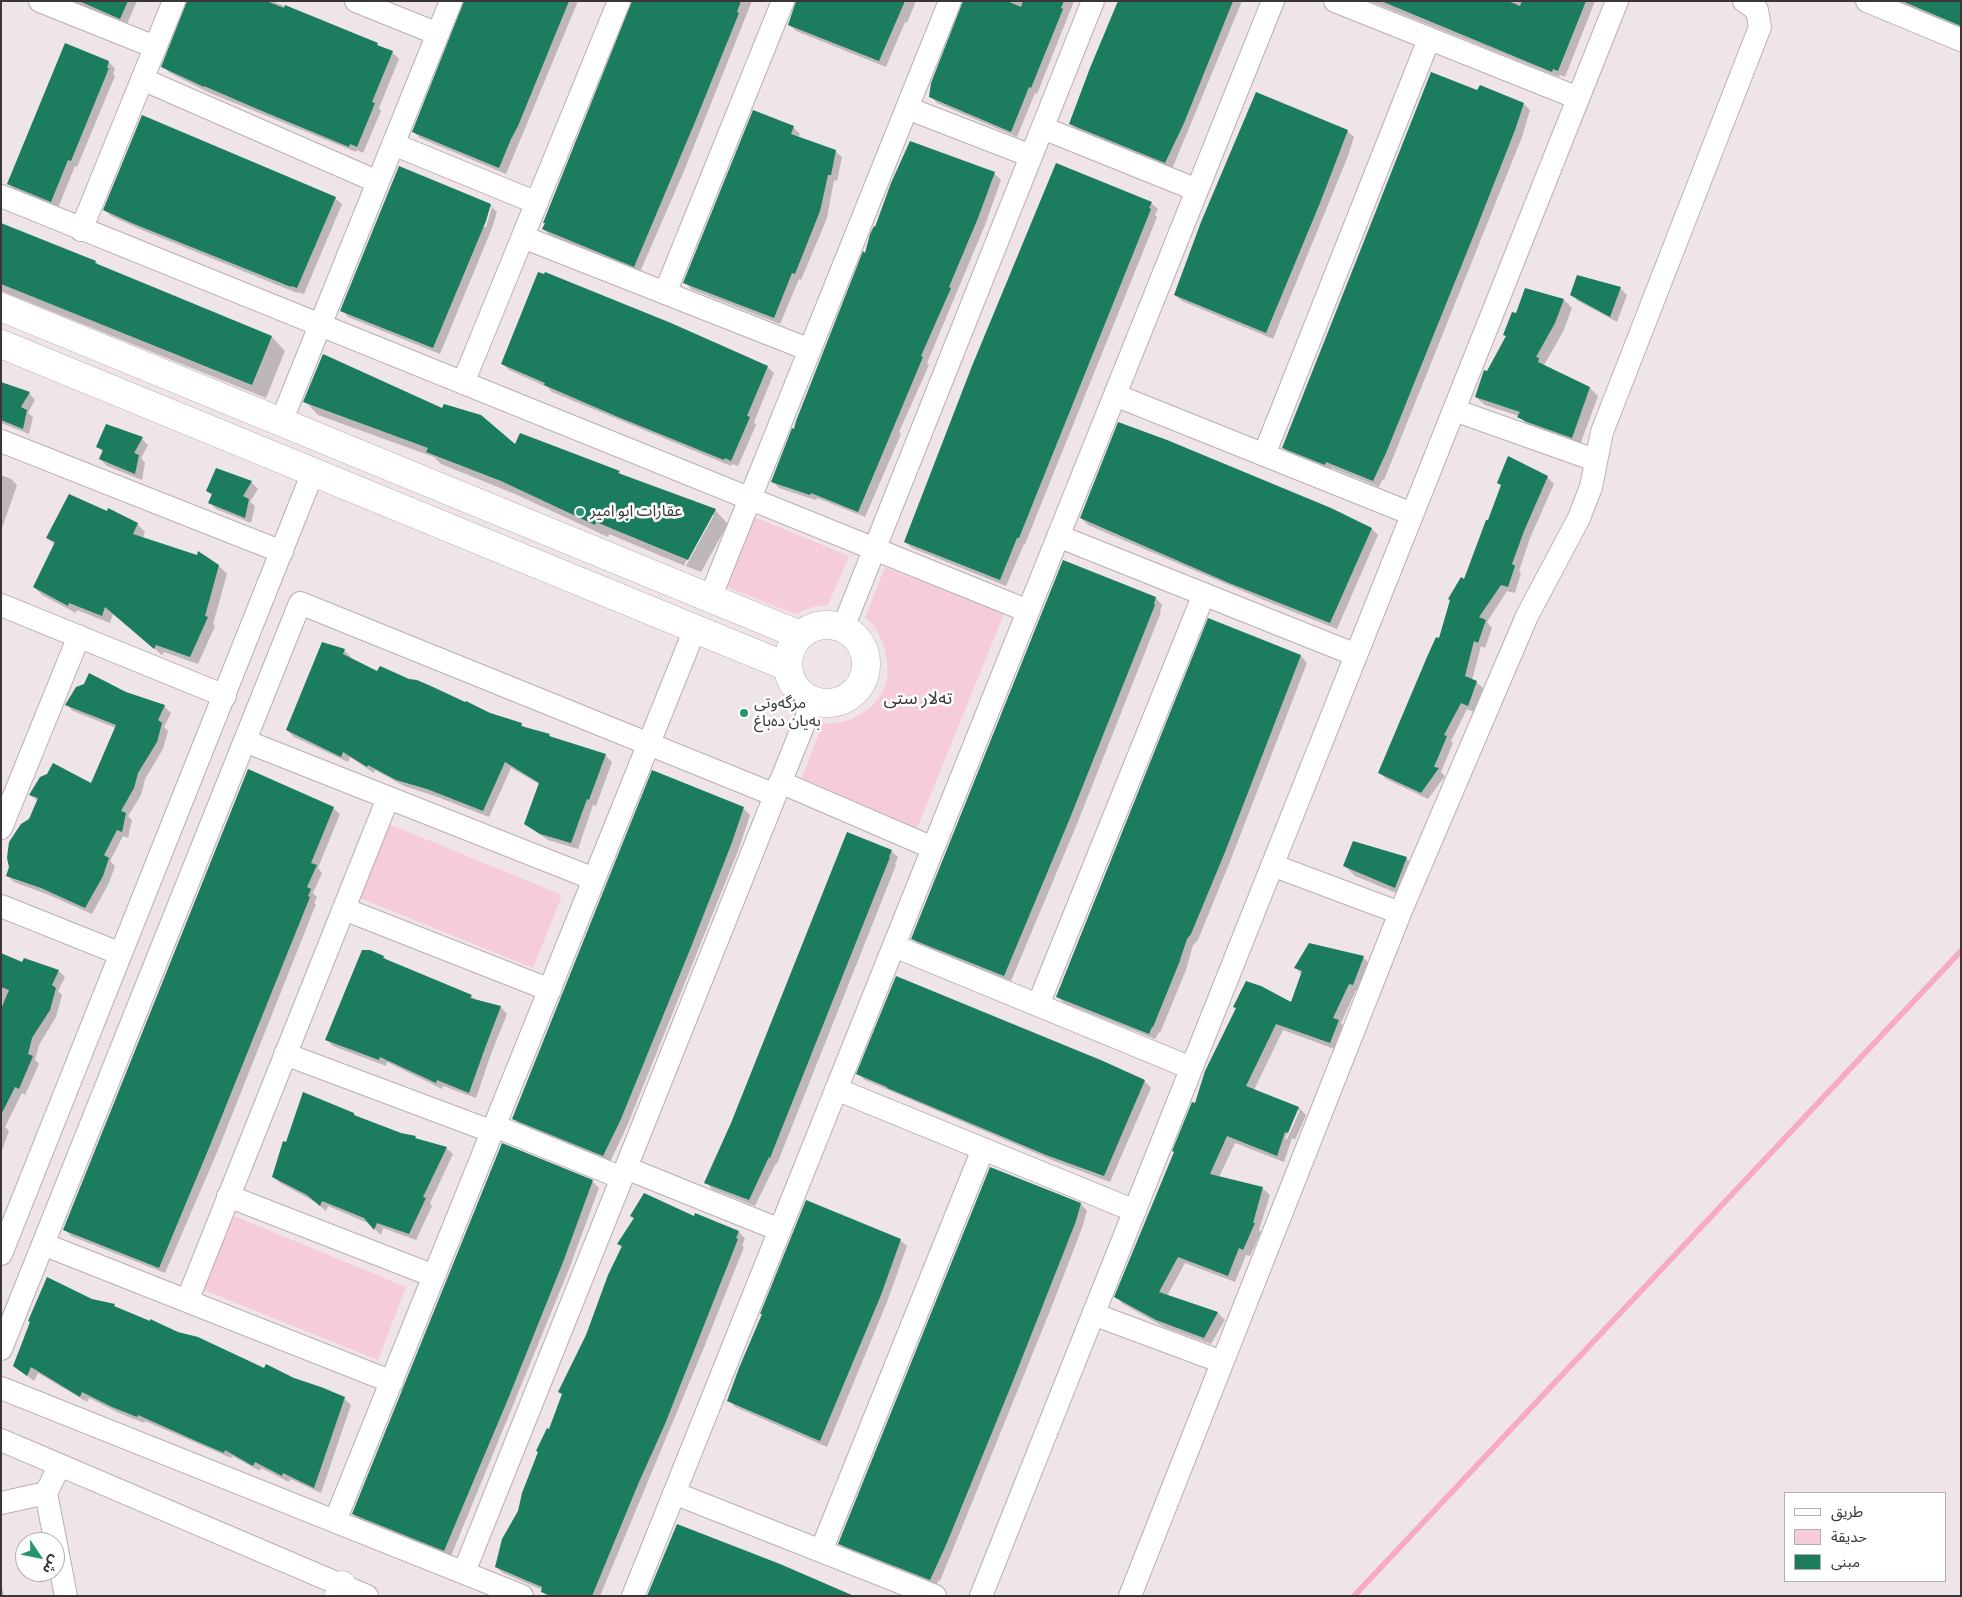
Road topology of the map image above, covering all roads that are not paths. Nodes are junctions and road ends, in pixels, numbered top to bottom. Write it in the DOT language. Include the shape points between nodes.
graph roads {
  1 [pos="40,1"];
  2 [pos="174,1"];
  3 [pos="356,1"];
  4 [pos="451,1"];
  5 [pos="618,1"];
  6 [pos="783,1"];
  7 [pos="950,1"];
  8 [pos="1093,1"];
  9 [pos="1273,1"];
  10 [pos="1335,1"];
  11 [pos="1617,1"];
  12 [pos="1744,1"];
  13 [pos="1867,1"];
  14 [pos="438,34"];
  15 [pos="1429,39"];
  16 [pos="1961,40"];
  17 [pos="155,47"];
  18 [pos="142,79"];
  19 [pos="1578,98"];
  20 [pos="907,108"];
  21 [pos="1043,128"];
  22 [pos="393,144"];
  23 [pos="1031,156"];
  24 [pos="378,182"];
  25 [pos="1197,190"];
  26 [pos="1,196"];
  27 [pos="537,203"];
  28 [pos="81,230"];
  29 [pos="524,237"];
  30 [pos="665,293"];
  31 [pos="1,307"];
  32 [pos="320,326"];
  33 [pos="88,343"];
  34 [pos="1,344"];
  35 [pos="810,350"];
  36 [pos="74,374"];
  37 [pos="464,383"];
  38 [pos="1115,395"];
  39 [pos="1454,410"];
  40 [pos="281,422"];
  41 [pos="1,441"];
  42 [pos="1264,454"];
  43 [pos="1595,460"];
  44 [pos="313,472"];
  45 [pos="750,498"];
  46 [pos="1412,514"];
  47 [pos="1058,536"];
  48 [pos="875,548"];
  49 [pos="282,552"];
  50 [pos="1204,594"];
  51 [pos="710,598"];
  52 [pos="1,605"];
  53 [pos="1028,611"];
  54 [pos="843,628"];
  55 [pos="695,629"];
  56 [pos="800,635"];
  57 [pos="79,636"];
  58 [pos="1356,655"];
  59 [pos="788,667"];
  60 [pos="225,696"];
  61 [pos="813,701"];
  62 [pos="245,742"];
  63 [pos="649,744"];
  64 [pos="778,788"];
  65 [pos="388,798"];
  66 [pos="1,828"];
  67 [pos="933,848"];
  68 [pos="1272,865"];
  69 [pos="594,879"];
  70 [pos="1,906"];
  71 [pos="344,909"];
  72 [pos="1400,913"];
  73 [pos="894,946"];
  74 [pos="121,954"];
  75 [pos="550,990"];
  76 [pos="1038,1005"];
  77 [pos="286,1054"];
  78 [pos="1191,1068"];
  79 [pos="836,1089"];
  80 [pos="494,1129"];
  81 [pos="983,1149"];
  82 [pos="624,1173"];
  83 [pos="228,1196"];
  84 [pos="1135,1210"];
  85 [pos="9,1213"];
  86 [pos="780,1230"];
  87 [pos="43,1244"];
  88 [pos="1,1254"];
  89 [pos="434,1276"];
  90 [pos="187,1301"];
  91 [pos="1093,1314"];
  92 [pos="1,1349"];
  93 [pos="1222,1362"];
  94 [pos="392,1382"];
  95 [pos="1,1388"];
  96 [pos="1,1440"];
  97 [pos="60,1465"];
  98 [pos="674,1493"];
  99 [pos="46,1494"];
  100 [pos="1,1503"];
  101 [pos="336,1521"];
  102 [pos="821,1551"];
  103 [pos="464,1572"];
  104 [pos="340,1590"];
  105 [pos="66,1596"];
  106 [pos="367,1596"];
  107 [pos="522,1596"];
  108 [pos="633,1596"];
  109 [pos="935,1596"];
  110 [pos="981,1596"];
  111 [pos="1130,1596"];
  1 -- 17 [label="street"];
  2 -- 17 [label="street"];
  3 -- 14 [label="street"];
  4 -- 14 [label="street"];
  5 -- 27 [label="street"];
  6 -- 30 [label="street"];
  7 -- 20 [label="street"];
  8 -- 21 [label="street"];
  9 -- 25 [label="street"];
  10 -- 15 [label="street"];
  11 -- 19 [label="street"];
  12 -- 43 [label="street" via="1757,10 1760,28 1602,432"];
  13 -- 16 [label="street"];
  14 -- 22 [label="street"];
  15 -- 19 [label="street"];
  15 -- 42 [label="street"];
  17 -- 18 [label="street"];
  18 -- 24 [label="street"];
  18 -- 28 [label="street"];
  19 -- 39 [label="street"];
  20 -- 23 [label="street"];
  20 -- 35 [label="street"];
  21 -- 23 [label="street"];
  21 -- 25 [label="street"];
  22 -- 24 [label="street"];
  22 -- 27 [label="street"];
  23 -- 48 [label="street"];
  24 -- 32 [label="street"];
  25 -- 38 [label="street"];
  26 -- 28 [label="street"];
  27 -- 29 [label="street"];
  28 -- 32 [label="street"];
  29 -- 30 [label="street"];
  29 -- 37 [label="street"];
  30 -- 35 [label="street"];
  31 -- 33 [label="street"];
  32 -- 37 [label="street"];
  32 -- 40 [label="street"];
  33 -- 36 [label="street"];
  33 -- 40 [label="street"];
  34 -- 36 [label="street"];
  35 -- 45 [label="street"];
  36 -- 44 [label="street"];
  37 -- 45 [label="street"];
  38 -- 42 [label="street"];
  38 -- 47 [label="street"];
  39 -- 43 [label="street"];
  39 -- 46 [label="street"];
  40 -- 51 [label="street"];
  41 -- 49 [label="street"];
  42 -- 46 [label="street"];
  43 -- 72 [label="street" via="1591,487 1579,518 1527,616"];
  44 -- 49 [label="street"];
  44 -- 55 [label="street"];
  45 -- 48 [label="street"];
  45 -- 51 [label="street"];
  46 -- 58 [label="street"];
  47 -- 50 [label="street"];
  47 -- 53 [label="street"];
  48 -- 53 [label="street"];
  48 -- 54 [label="street"];
  49 -- 60 [label="street"];
  50 -- 58 [label="street"];
  50 -- 76 [label="street"];
  51 -- 56 [label="street"];
  52 -- 57 [label="street"];
  53 -- 67 [label="street"];
  54 -- 56 [label="street" via="823,624"];
  54 -- 61 [label="street" via="858,638 864,649 866,675 851,696 839,702"];
  55 -- 59 [label="street"];
  55 -- 63 [label="street"];
  56 -- 59 [label="street" via="788,658"];
  57 -- 60 [label="street"];
  57 -- 66 [label="street"];
  58 -- 68 [label="street"];
  59 -- 61 [label="street" via="793,684"];
  60 -- 74 [label="street"];
  61 -- 64 [label="street"];
  62 -- 63 [label="street" via="300,602"];
  62 -- 65 [label="street"];
  62 -- 87 [label="street"];
  63 -- 64 [label="street"];
  63 -- 69 [label="street"];
  64 -- 67 [label="street"];
  64 -- 82 [label="street"];
  65 -- 69 [label="street"];
  65 -- 71 [label="street"];
  67 -- 73 [label="street"];
  68 -- 72 [label="street"];
  68 -- 78 [label="street"];
  69 -- 75 [label="street"];
  70 -- 74 [label="street"];
  71 -- 75 [label="street"];
  71 -- 77 [label="street"];
  72 -- 93 [label="street"];
  73 -- 76 [label="street"];
  73 -- 79 [label="street"];
  74 -- 85 [label="street"];
  75 -- 80 [label="street"];
  76 -- 78 [label="street"];
  77 -- 80 [label="street"];
  77 -- 83 [label="street"];
  78 -- 84 [label="street"];
  79 -- 81 [label="street"];
  79 -- 86 [label="street"];
  80 -- 82 [label="street"];
  80 -- 89 [label="street"];
  81 -- 84 [label="street"];
  81 -- 102 [label="street"];
  82 -- 86 [label="street"];
  82 -- 103 [label="street"];
  83 -- 89 [label="street"];
  83 -- 90 [label="street"];
  84 -- 91 [label="street"];
  85 -- 88 [label="street"];
  86 -- 98 [label="street"];
  87 -- 90 [label="street"];
  87 -- 92 [label="street"];
  89 -- 94 [label="street"];
  90 -- 94 [label="street"];
  91 -- 93 [label="street"];
  91 -- 110 [label="street"];
  93 -- 111 [label="street"];
  94 -- 101 [label="street"];
  95 -- 101 [label="street"];
  96 -- 97 [label="street"];
  97 -- 99 [label="street"];
  97 -- 104 [label="street"];
  98 -- 102 [label="street"];
  98 -- 108 [label="street"];
  99 -- 100 [label="street"];
  99 -- 105 [label="street"];
  101 -- 103 [label="street"];
  102 -- 109 [label="street"];
  103 -- 107 [label="street"];
  104 -- 106 [label="street"];
}
